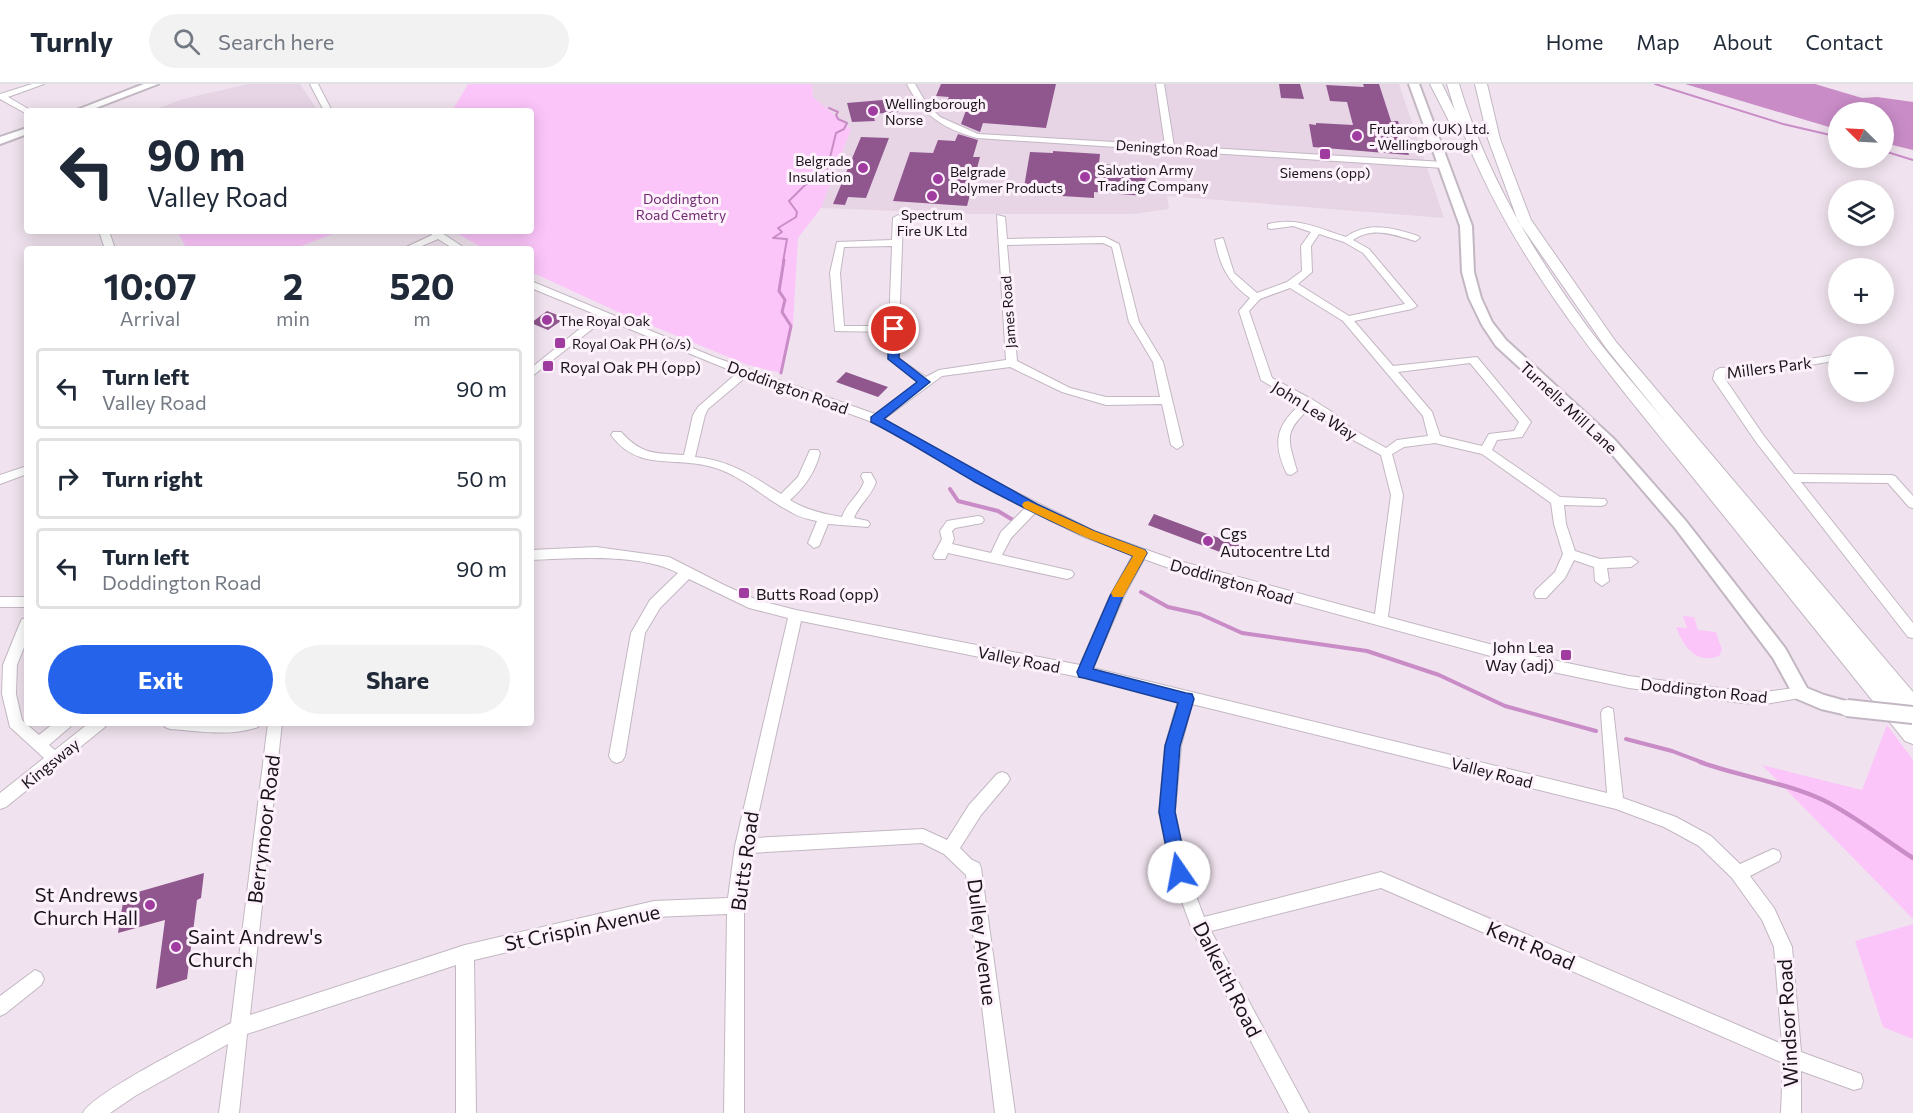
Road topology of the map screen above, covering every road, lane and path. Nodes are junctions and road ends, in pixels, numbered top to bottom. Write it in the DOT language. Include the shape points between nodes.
graph roads {
  1 [pos="40,84"];
  2 [pos="153,84"];
  3 [pos="314,84"];
  4 [pos="911,84"];
  5 [pos="1160,84"];
  6 [pos="1414,84"];
  7 [pos="1436,84"];
  8 [pos="1453,84"];
  9 [pos="1466,84"];
  10 [pos="1481,84"];
  11 [pos="1,96"];
  12 [pos="87,108"];
  13 [pos="326,108"];
  14 [pos="24,109"];
  15 [pos="24,134"];
  16 [pos="0,141"];
  17 [pos="1170,149"];
  18 [pos="1444,165"];
  19 [pos="1499,201"];
  20 [pos="1000,217"];
  21 [pos="898,218"];
  22 [pos="1525,221"];
  23 [pos="1271,226"];
  24 [pos="1318,229"];
  25 [pos="434,234"];
  26 [pos="438,234"];
  27 [pos="1416,238"];
  28 [pos="1220,240"];
  29 [pos="1347,240"];
  30 [pos="1002,242"];
  31 [pos="897,243"];
  32 [pos="412,246"];
  33 [pos="457,246"];
  34 [pos="1291,284"];
  35 [pos="534,285"];
  36 [pos="1256,297"];
  37 [pos="604,315"];
  38 [pos="1347,319"];
  39 [pos="894,329"];
  40 [pos="1828,359"];
  41 [pos="1012,363"];
  42 [pos="1392,370"];
  43 [pos="534,372"];
  44 [pos="745,372"];
  45 [pos="924,382"];
  46 [pos="1166,400"];
  47 [pos="1309,403"];
  48 [pos="876,419"];
  49 [pos="617,435"];
  50 [pos="1435,439"];
  51 [pos="1177,445"];
  52 [pos="1486,452"];
  53 [pos="814,453"];
  54 [pos="1386,453"];
  55 [pos="688,458"];
  56 [pos="1291,471"];
  57 [pos="24,472"];
  58 [pos="867,476"];
  59 [pos="1790,478"];
  60 [pos="0,480"];
  61 [pos="1910,498"];
  62 [pos="781,500"];
  63 [pos="1557,501"];
  64 [pos="1601,502"];
  65 [pos="1033,507"];
  66 [pos="824,519"];
  67 [pos="978,520"];
  68 [pos="846,522"];
  69 [pos="864,524"];
  70 [pos="814,543"];
  71 [pos="1141,553"];
  72 [pos="1570,554"];
  73 [pos="534,555"];
  74 [pos="996,557"];
  75 [pos="1631,561"];
  76 [pos="1600,564"];
  77 [pos="688,571"];
  78 [pos="1067,574"];
  79 [pos="1602,581"];
  80 [pos="1541,594"];
  81 [pos="0,602"];
  82 [pos="24,602"];
  83 [pos="796,615"];
  84 [pos="1381,620"];
  85 [pos="24,630"];
  86 [pos="1913,633"];
  87 [pos="1084,672"];
  88 [pos="1801,693"];
  89 [pos="1186,699"];
  90 [pos="1913,707"];
  91 [pos="1608,713"];
  92 [pos="1913,715"];
  93 [pos="61,726"];
  94 [pos="96,726"];
  95 [pos="211,726"];
  96 [pos="232,726"];
  97 [pos="275,726"];
  98 [pos="1913,735"];
  99 [pos="38,745"];
  100 [pos="617,756"];
  101 [pos="55,759"];
  102 [pos="1002,779"];
  103 [pos="0,802"];
  104 [pos="1616,802"];
  105 [pos="743,846"];
  106 [pos="950,849"];
  107 [pos="1773,856"];
  108 [pos="1738,873"];
  109 [pos="736,906"];
  110 [pos="1199,926"];
  111 [pos="465,954"];
  112 [pos="35,979"];
  113 [pos="0,1007"];
  114 [pos="239,1028"];
  115 [pos="1792,1058"];
  116 [pos="1854,1081"];
  117 [pos="93,1113"];
  118 [pos="229,1113"];
  119 [pos="466,1113"];
  120 [pos="734,1113"];
  121 [pos="1005,1113"];
  122 [pos="1299,1113"];
  123 [pos="1791,1113"];
  1 -- 11 [label="street"];
  2 -- 12 [label="main road"];
  3 -- 13 [label="street"];
  4 -- 17 [label="street, Denington Road" via="930,114 947,126 977,136"];
  5 -- 17 [label="street"];
  6 -- 18 [label="main road, Turnells Mill Lane"];
  7 -- 19 [label="highway"];
  8 -- 19 [label="highway"];
  9 -- 22 [label="highway" via="1481,132"];
  10 -- 22 [label="highway" via="1492,131"];
  11 -- 14 [label="street"];
  15 -- 16 [label="main road"];
  17 -- 18 [label="street, Denington Road"];
  18 -- 88 [label="main road, Turnells Mill Lane" via="1466,226 1468,272 1486,322 1501,343 1609,442 1680,524 1779,653"];
  19 -- 98 [label="highway" via="1585,334"];
  20 -- 30 [label="street, James Road"];
  21 -- 31 [label="street"];
  22 -- 90 [label="highway" via="1611,345"];
  23 -- 24 [label="street" via="1293,223"];
  24 -- 29 [label="street"];
  24 -- 34 [label="street" via="1306,246 1307,272"];
  25 -- 32 [label="street"];
  26 -- 33 [label="street"];
  27 -- 29 [label="street" via="1373,229 1356,231"];
  28 -- 36 [label="street" via="1230,277"];
  29 -- 38 [label="street" via="1366,251 1412,306"];
  30 -- 41 [label="street, James Road"];
  30 -- 46 [label="street" via="1105,240 1116,246 1134,322 1158,362"];
  31 -- 39 [label="street"];
  31 -- 39 [label="street" via="840,244 835,273 839,329"];
  34 -- 36 [label="street"];
  34 -- 38 [label="street"];
  35 -- 37 [label="street, Doddington Road"];
  36 -- 47 [label="street, John Lea Way" via="1244,311 1267,380"];
  37 -- 43 [label="street"];
  37 -- 44 [label="street, Doddington Road"];
  38 -- 42 [label="street"];
  39 -- 45 [label="street" via="893,359"];
  40 -- 59 [label="street, Millers Park" via="1770,369 1720,371 1724,389"];
  41 -- 45 [label="street, James Road" via="939,373"];
  41 -- 46 [label="street" via="1066,390 1106,401"];
  42 -- 50 [label="street" via="1428,415"];
  42 -- 52 [label="street" via="1473,359 1525,422 1518,434 1493,437"];
  44 -- 48 [label="street, Doddington Road"];
  44 -- 55 [label="street" via="704,407"];
  45 -- 48 [label="street, James Road"];
  46 -- 51 [label="street"];
  47 -- 54 [label="street, John Lea Way" via="1348,432"];
  47 -- 56 [label="street" via="1285,424"];
  48 -- 65 [label="street, Doddington Road"];
  49 -- 55 [label="street" via="630,449 648,456"];
  50 -- 52 [label="street"];
  50 -- 54 [label="street" via="1401,443"];
  52 -- 63 [label="street"];
  53 -- 62 [label="street" via="804,479"];
  54 -- 84 [label="street" via="1397,495"];
  55 -- 62 [label="street" via="739,472"];
  57 -- 60 [label="street"];
  58 -- 68 [label="street" via="870,482 866,493 852,507"];
  59 -- 61 [label="street" via="1891,479"];
  59 -- 86 [label="street, Millers Park"];
  62 -- 66 [label="street" via="796,510"];
  63 -- 64 [label="street"];
  63 -- 72 [label="street"];
  65 -- 71 [label="street, Doddington Road"];
  65 -- 74 [label="street" via="1006,535"];
  66 -- 68 [label="street"];
  66 -- 70 [label="street"];
  67 -- 74 [label="street" via="951,524 942,552"];
  68 -- 69 [label="street"];
  71 -- 84 [label="street, Doddington Road" via="1233,582"];
  71 -- 87 [label="street" via="1117,596"];
  72 -- 76 [label="street"];
  72 -- 80 [label="street" via="1560,575"];
  73 -- 77 [label="street, Valley Road" via="596,552 669,562"];
  74 -- 78 [label="street"];
  75 -- 76 [label="street"];
  76 -- 79 [label="street"];
  77 -- 83 [label="street, Valley Road" via="754,604"];
  77 -- 100 [label="street" via="655,604 638,633"];
  81 -- 82 [label="street"];
  83 -- 87 [label="street, Valley Road"];
  83 -- 105 [label="street, Butts Road"];
  84 -- 88 [label="street, Doddington Road" via="1534,662 1629,682 1742,697 1773,698"];
  85 -- 99 [label="street" via="10,664 9,694 15,723"];
  87 -- 89 [label="street, Valley Road"];
  88 -- 92 [label="main road, bridge" via="1847,708"];
  89 -- 104 [label="street, Valley Road"];
  89 -- 110 [label="street, Dalkeith Road" via="1173,746 1167,812 1179,872"];
  91 -- 104 [label="street"];
  93 -- 99 [label="street"];
  94 -- 101 [label="street, Kingsway"];
  95 -- 96 [label="street"];
  97 -- 114 [label="street, Berrymoor Road"];
  99 -- 101 [label="street"];
  101 -- 103 [label="street, Kingsway"];
  102 -- 106 [label="street" via="975,810"];
  104 -- 108 [label="street, Windsor Road" via="1670,822 1705,841"];
  105 -- 106 [label="street, Dulley Avenue" via="923,836"];
  105 -- 109 [label="street, Butts Road"];
  106 -- 121 [label="street, Dulley Avenue" via="973,868"];
  107 -- 108 [label="street"];
  108 -- 115 [label="street, Windsor Road" via="1768,914 1783,947"];
  109 -- 111 [label="street, St Crispin Avenue" via="654,909"];
  109 -- 120 [label="street, Butts Road"];
  110 -- 115 [label="street, Kent Road" via="1381,880"];
  110 -- 122 [label="street, Dalkeith Road"];
  111 -- 114 [label="street, St Crispin Avenue"];
  111 -- 119 [label="street"];
  112 -- 113 [label="street"];
  114 -- 117 [label="street, St Crispin Avenue" via="128,1089"];
  114 -- 118 [label="street, Berrymoor Road"];
  115 -- 116 [label="street, Kent Road"];
  115 -- 123 [label="street, Windsor Road"];
}
